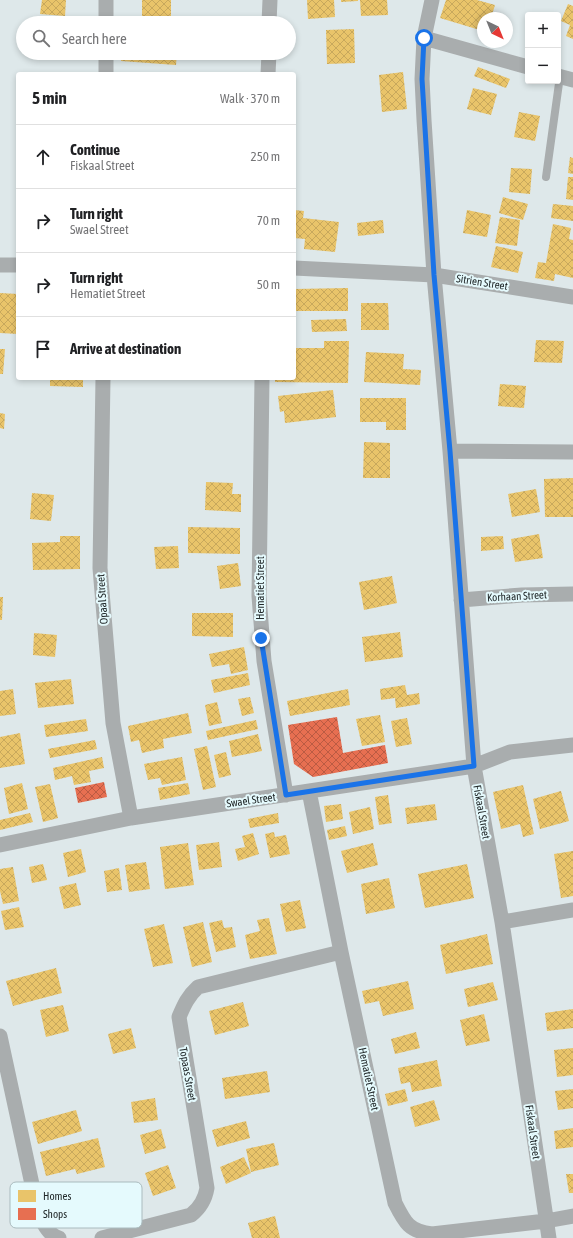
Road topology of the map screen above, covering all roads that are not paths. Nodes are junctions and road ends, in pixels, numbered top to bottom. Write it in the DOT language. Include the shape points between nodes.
graph roads {
  1 [pos="106,0"];
  2 [pos="270,0"];
  3 [pos="432,0"];
  4 [pos="106,16"];
  5 [pos="269,16"];
  6 [pos="424,38"];
  7 [pos="106,60"];
  8 [pos="269,60"];
  9 [pos="525,66"];
  10 [pos="106,72"];
  11 [pos="268,72"];
  12 [pos="564,78"];
  13 [pos="546,177"];
  14 [pos="0,265"];
  15 [pos="16,265"];
  16 [pos="296,268"];
  17 [pos="434,275"];
  18 [pos="573,297"];
  19 [pos="103,380"];
  20 [pos="262,380"];
  21 [pos="450,451"];
  22 [pos="573,452"];
  23 [pos="573,594"];
  24 [pos="461,600"];
  25 [pos="573,745"];
  26 [pos="474,766"];
  27 [pos="309,791"];
  28 [pos="286,795"];
  29 [pos="131,818"];
  30 [pos="0,845"];
  31 [pos="573,910"];
  32 [pos="502,922"];
  33 [pos="341,952"];
  34 [pos="0,1036"];
  35 [pos="32,1182"];
  36 [pos="573,1216"];
  37 [pos="546,1221"];
  38 [pos="46,1228"];
  39 [pos="141,1228"];
  40 [pos="142,1228"];
  41 [pos="59,1238"];
  42 [pos="102,1238"];
  43 [pos="549,1238"];
  1 -- 4 [label="street"];
  2 -- 5 [label="street"];
  3 -- 6 [label="street, Fiskaal Street"];
  6 -- 9 [label="street"];
  6 -- 17 [label="street, Fiskaal Street" via="423,93"];
  7 -- 10 [label="street"];
  8 -- 11 [label="street"];
  12 -- 13 [label="lane"];
  14 -- 15 [label="street"];
  16 -- 17 [label="street, Sitrien Street"];
  17 -- 18 [label="street, Sitrien Street"];
  17 -- 21 [label="street, Fiskaal Street"];
  19 -- 29 [label="street, Opaal Street" via="100,568 113,723"];
  20 -- 28 [label="street, Hematiet Street" via="259,596 264,661"];
  21 -- 22 [label="street"];
  21 -- 24 [label="street, Fiskaal Street"];
  23 -- 24 [label="street, Korhaan Street"];
  24 -- 26 [label="street, Fiskaal Street"];
  25 -- 26 [label="street, Swael Street" via="510,752"];
  26 -- 27 [label="street, Swael Street"];
  26 -- 32 [label="street, Fiskaal Street"];
  27 -- 28 [label="street, Swael Street"];
  27 -- 33 [label="street, Hematiet Street"];
  28 -- 29 [label="street, Swael Street"];
  29 -- 30 [label="street, Swael Street"];
  31 -- 32 [label="street"];
  32 -- 37 [label="street, Fiskaal Street"];
  33 -- 37 [label="street, Hematiet Street" via="395,1203 410,1228 432,1234"];
  33 -- 40 [label="street, Topaas Street" via="198,987 190,994 179,1017 207,1188 206,1196 197,1211 191,1215"];
  34 -- 35 [label="street"];
  36 -- 37 [label="street, Hematiet Street"];
  37 -- 43 [label="street, Fiskaal Street"];
  38 -- 41 [label="street"];
  39 -- 42 [label="street, Topaas Street"];
}
